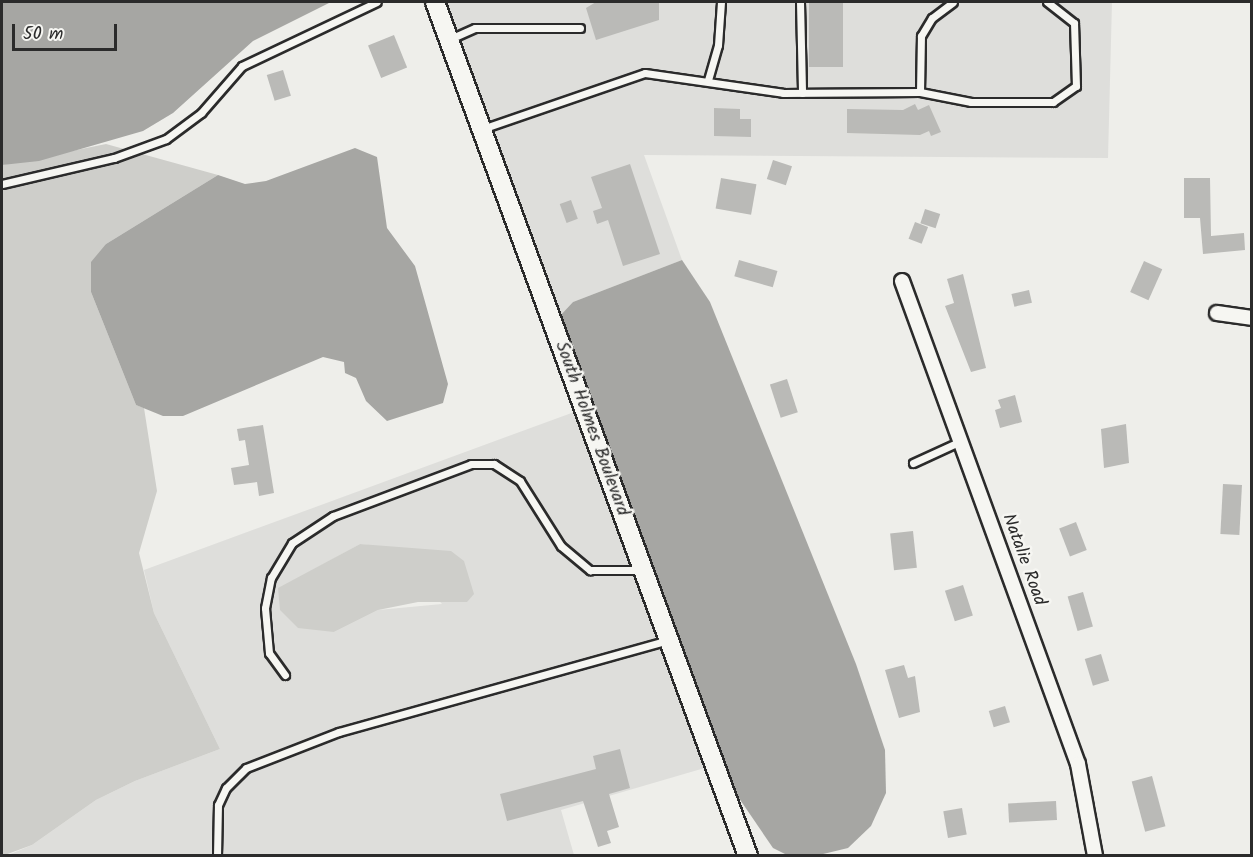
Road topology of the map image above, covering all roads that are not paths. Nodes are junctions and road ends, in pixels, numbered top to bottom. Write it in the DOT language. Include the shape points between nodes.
graph roads {
  1 [pos="377,2"];
  2 [pos="435,2"];
  3 [pos="721,2"];
  4 [pos="800,2"];
  5 [pos="953,2"];
  6 [pos="1047,2"];
  7 [pos="580,28"];
  8 [pos="449,39"];
  9 [pos="708,80"];
  10 [pos="920,92"];
  11 [pos="802,93"];
  12 [pos="482,129"];
  13 [pos="2,184"];
  14 [pos="902,281"];
  15 [pos="1216,313"];
  16 [pos="1251,318"];
  17 [pos="961,441"];
  18 [pos="913,463"];
  19 [pos="643,570"];
  20 [pos="668,640"];
  21 [pos="285,675"];
  22 [pos="217,855"];
  23 [pos="748,855"];
  24 [pos="1095,855"];
  1 -- 13 [label="lane" via="242,66 201,113 166,139 114,158"];
  2 -- 8 [label="main road, South Holmes Boulevard"];
  3 -- 9 [label="lane" via="718,45"];
  4 -- 11 [label="lane"];
  5 -- 10 [label="lane" via="933,18 921,36"];
  6 -- 10 [label="lane" via="1074,23 1076,86 1053,102 971,102"];
  7 -- 8 [label="lane" via="475,28"];
  8 -- 12 [label="main road, South Holmes Boulevard"];
  9 -- 11 [label="lane"];
  9 -- 12 [label="lane" via="659,73 628,75"];
  10 -- 11 [label="lane"];
  12 -- 19 [label="main road, South Holmes Boulevard"];
  14 -- 17 [label="street, Natalie Road"];
  15 -- 16 [label="street"];
  17 -- 18 [label="lane"];
  17 -- 24 [label="street, Natalie Road" via="1078,764"];
  19 -- 20 [label="main road, South Holmes Boulevard"];
  19 -- 21 [label="lane" via="590,570 561,546 520,481 494,464 471,464 333,516 292,543 271,578 265,608 269,653"];
  20 -- 22 [label="lane" via="339,732 246,768 226,788 218,805"];
  20 -- 23 [label="main road, South Holmes Boulevard"];
}
